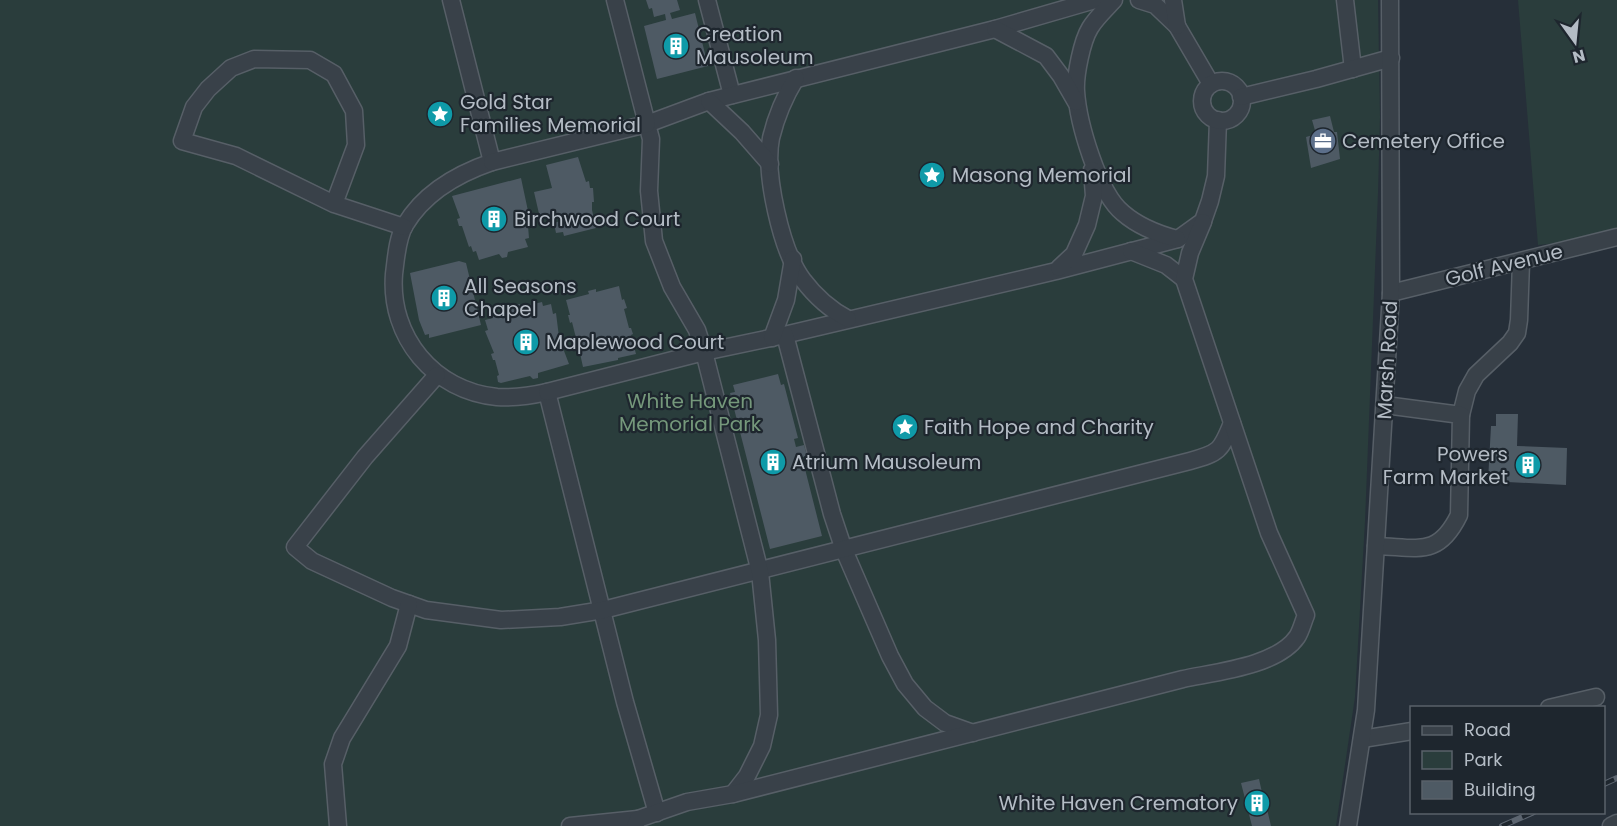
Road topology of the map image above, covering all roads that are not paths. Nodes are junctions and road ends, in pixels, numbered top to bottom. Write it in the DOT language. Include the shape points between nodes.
graph roads {
  1 [pos="451,0"];
  2 [pos="615,0"];
  3 [pos="707,0"];
  4 [pos="1095,0"];
  5 [pos="1114,0"];
  6 [pos="1139,0"];
  7 [pos="1173,0"];
  8 [pos="1346,0"];
  9 [pos="1390,0"];
  10 [pos="1177,26"];
  11 [pos="995,29"];
  12 [pos="1391,58"];
  13 [pos="1353,69"];
  14 [pos="796,78"];
  15 [pos="1211,84"];
  16 [pos="732,95"];
  17 [pos="1241,98"];
  18 [pos="709,101"];
  19 [pos="1079,106"];
  20 [pos="1218,120"];
  21 [pos="647,124"];
  22 [pos="1091,160"];
  23 [pos="492,162"];
  24 [pos="770,164"];
  25 [pos="334,204"];
  26 [pos="1203,221"];
  27 [pos="404,227"];
  28 [pos="1617,237"];
  29 [pos="1178,239"];
  30 [pos="1131,251"];
  31 [pos="793,259"];
  32 [pos="1521,262"];
  33 [pos="1056,271"];
  34 [pos="1184,279"];
  35 [pos="1390,293"];
  36 [pos="848,320"];
  37 [pos="779,337"];
  38 [pos="704,352"];
  39 [pos="437,375"];
  40 [pos="547,392"];
  41 [pos="1385,405"];
  42 [pos="1461,415"];
  43 [pos="1232,423"];
  44 [pos="1214,455"];
  45 [pos="1248,471"];
  46 [pos="1376,546"];
  47 [pos="844,550"];
  48 [pos="760,572"];
  49 [pos="410,604"];
  50 [pos="603,610"];
  51 [pos="1596,696"];
  52 [pos="1557,706"];
  53 [pos="1410,731"];
  54 [pos="973,733"];
  55 [pos="1362,740"];
  56 [pos="733,794"];
  57 [pos="657,813"];
  58 [pos="637,823"];
  59 [pos="1617,823"];
  60 [pos="338,826"];
  61 [pos="570,826"];
  62 [pos="1348,826"];
  63 [pos="1611,826"];
  1 -- 23 [label="street"];
  2 -- 21 [label="street"];
  3 -- 16 [label="street"];
  4 -- 11 [label="street"];
  5 -- 19 [label="street" via="1090,28 1080,58 1076,89"];
  6 -- 10 [label="street" via="1155,5"];
  7 -- 10 [label="street"];
  8 -- 13 [label="street"];
  9 -- 12 [label="street, Marsh Road"];
  10 -- 15 [label="street"];
  11 -- 14 [label="street"];
  11 -- 19 [label="street" via="1046,56"];
  12 -- 13 [label="street"];
  12 -- 35 [label="street, Marsh Road"];
  13 -- 17 [label="street"];
  14 -- 16 [label="street"];
  14 -- 24 [label="street" via="785,96 771,138"];
  15 -- 17 [label="street" via="1230,83 1236,86"];
  15 -- 20 [label="street" via="1203,94 1203,107"];
  16 -- 18 [label="street"];
  17 -- 20 [label="street" via="1235,115"];
  18 -- 21 [label="street"];
  18 -- 24 [label="street"];
  19 -- 22 [label="street"];
  20 -- 26 [label="street" via="1216,176"];
  21 -- 23 [label="street"];
  21 -- 38 [label="street" via="651,139 649,191 654,241"];
  22 -- 29 [label="street" via="1122,213 1159,234"];
  22 -- 33 [label="street" via="1094,196 1087,225 1074,254"];
  23 -- 27 [label="street" via="449,180 421,203"];
  24 -- 31 [label="street" via="778,215"];
  25 -- 25 [label="street" via="356,145 354,111 334,74 310,60 254,59 231,68 194,107 182,141 236,156"];
  25 -- 27 [label="street"];
  26 -- 29 [label="street"];
  26 -- 34 [label="street"];
  27 -- 39 [label="street" via="393,288 396,310 410,343"];
  28 -- 32 [label="street, Golf Avenue"];
  29 -- 30 [label="street"];
  30 -- 33 [label="street"];
  30 -- 34 [label="street" via="1166,265"];
  31 -- 36 [label="street" via="802,279"];
  31 -- 37 [label="street"];
  32 -- 35 [label="street, Golf Avenue"];
  32 -- 42 [label="street" via="1517,333 1476,375"];
  33 -- 36 [label="street"];
  34 -- 43 [label="street"];
  35 -- 41 [label="street, Marsh Road"];
  36 -- 37 [label="street"];
  37 -- 38 [label="street"];
  37 -- 47 [label="street"];
  38 -- 40 [label="street"];
  38 -- 48 [label="street"];
  39 -- 40 [label="street" via="470,392 496,397"];
  39 -- 49 [label="street" via="365,457 295,547 312,561"];
  40 -- 50 [label="street"];
  41 -- 42 [label="street"];
  41 -- 46 [label="street, Marsh Road"];
  42 -- 46 [label="street" via="1459,515 1452,529 1442,541 1428,548"];
  43 -- 44 [label="street"];
  43 -- 45 [label="street"];
  44 -- 45 [label="street" via="1232,460"];
  44 -- 47 [label="street"];
  45 -- 54 [label="street" via="1269,533 1306,615 1297,637 1278,655 1244,666"];
  46 -- 55 [label="street, Marsh Road"];
  47 -- 48 [label="street"];
  47 -- 54 [label="street" via="904,684 945,723"];
  48 -- 50 [label="street"];
  48 -- 56 [label="street" via="769,715 762,746"];
  49 -- 50 [label="street" via="426,610 501,620"];
  49 -- 60 [label="street" via="398,646 342,738 333,764"];
  50 -- 57 [label="street"];
  51 -- 52 [label="street"];
  53 -- 55 [label="street"];
  54 -- 56 [label="street"];
  55 -- 62 [label="street, Marsh Road"];
  56 -- 57 [label="street" via="687,802"];
  57 -- 58 [label="street"];
  58 -- 61 [label="street"];
  59 -- 63 [label="street"];
}
